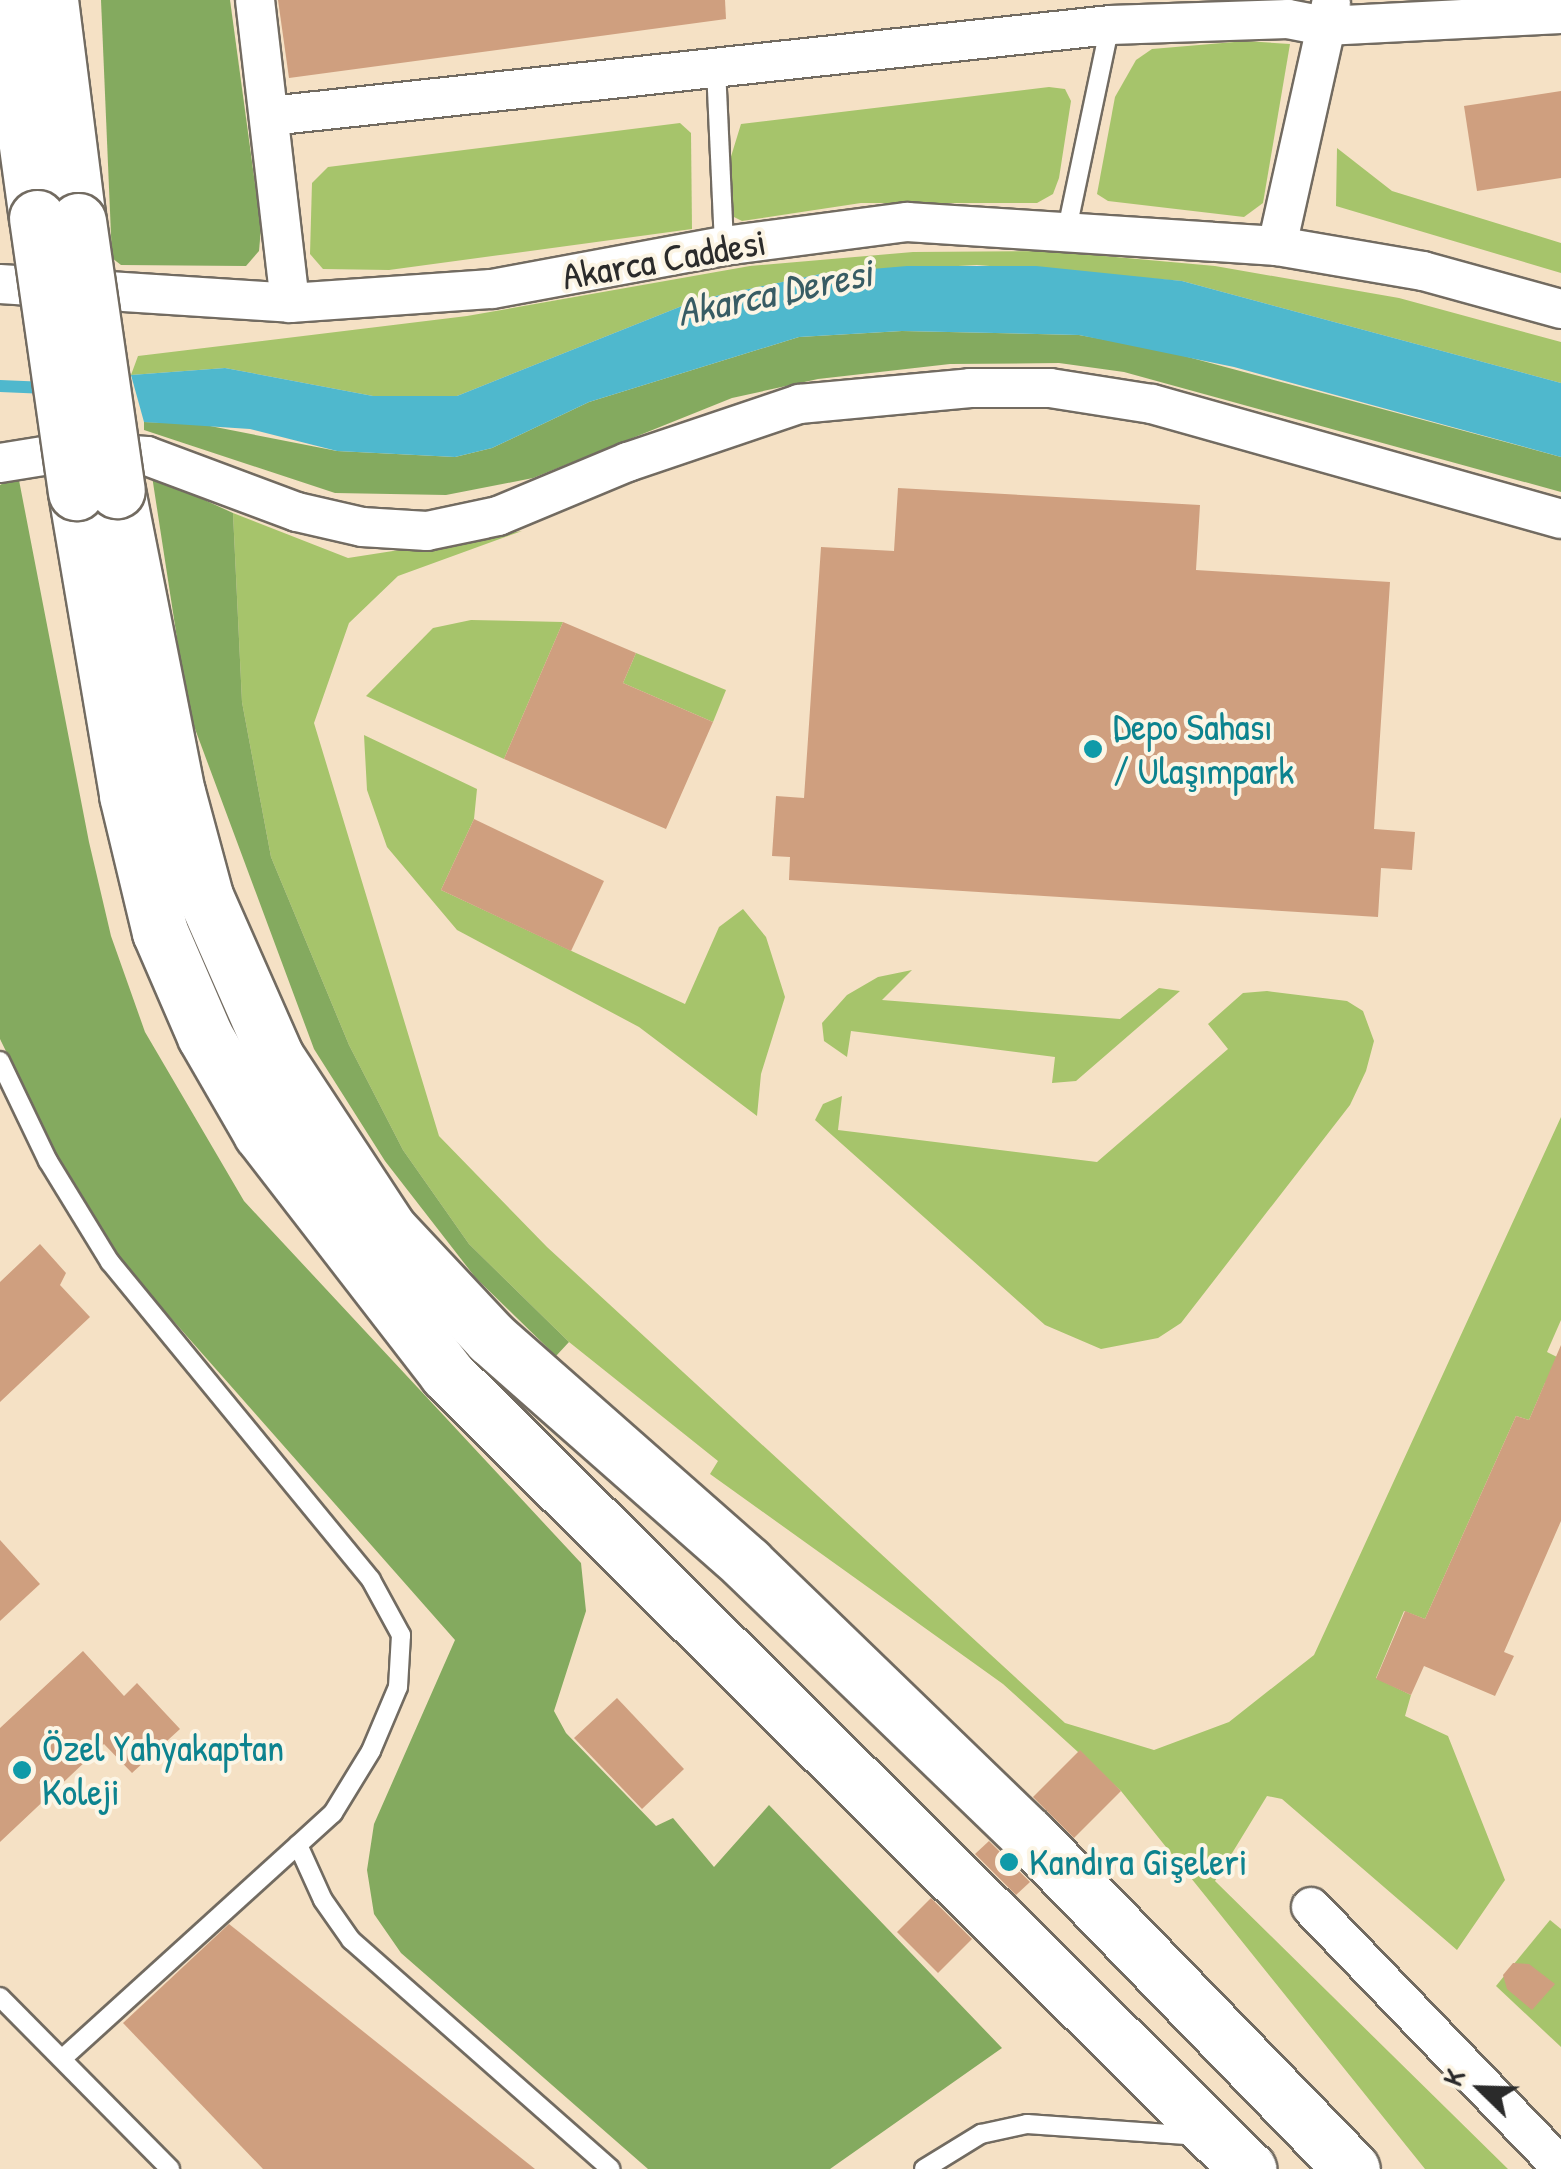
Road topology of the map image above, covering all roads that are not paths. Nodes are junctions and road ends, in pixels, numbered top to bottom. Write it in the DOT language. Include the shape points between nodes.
graph roads {
  1 [pos="8,0"];
  2 [pos="50,0"];
  3 [pos="74,0"];
  4 [pos="255,0"];
  5 [pos="1329,13"];
  6 [pos="1561,14"];
  7 [pos="1110,25"];
  8 [pos="716,68"];
  9 [pos="270,116"];
  10 [pos="0,135"];
  11 [pos="43,221"];
  12 [pos="1067,230"];
  13 [pos="724,246"];
  14 [pos="1277,246"];
  15 [pos="0,284"];
  16 [pos="290,303"];
  17 [pos="1561,309"];
  18 [pos="0,463"];
  19 [pos="96,491"];
  20 [pos="1561,518"];
  21 [pos="0,1060"];
  22 [pos="298,1846"];
  23 [pos="1312,1907"];
  24 [pos="0,1997"];
  25 [pos="64,2057"];
  26 [pos="1233,2153"];
  27 [pos="1561,2167"];
  28 [pos="170,2169"];
  29 [pos="611,2169"];
  30 [pos="924,2169"];
  31 [pos="1352,2169"];
  1 -- 11 [label="highway"];
  2 -- 11 [label="highway"];
  3 -- 11 [label="highway"];
  4 -- 9 [label="street"];
  5 -- 6 [label="street"];
  5 -- 7 [label="street"];
  5 -- 14 [label="street"];
  7 -- 8 [label="street"];
  7 -- 12 [label="lane"];
  8 -- 9 [label="street"];
  8 -- 13 [label="lane"];
  9 -- 16 [label="street"];
  10 -- 11 [label="highway"];
  11 -- 19 [label="highway, bridge"];
  12 -- 13 [label="street, Akarca Caddesi" via="907,222"];
  12 -- 14 [label="street, Akarca Caddesi"];
  13 -- 16 [label="street, Akarca Caddesi" via="492,290"];
  14 -- 17 [label="street, Akarca Caddesi" via="1423,271"];
  15 -- 16 [label="street, Akarca Caddesi"];
  18 -- 20 [label="street" via="74,451 147,456 297,512 428,531 498,516 628,462 799,404 970,388 1050,388 1152,404"];
  19 -- 26 [label="highway" via="127,795 160,932 205,1036 261,1133 446,1374"];
  19 -- 31 [label="highway" via="206,896 276,1056 389,1229 491,1338 747,1564 1028,1835"];
  21 -- 22 [label="lane" via="48,1161 110,1262 372,1580 401,1635 398,1687 371,1752 333,1813"];
  22 -- 25 [label="lane"];
  22 -- 29 [label="lane" via="351,1940"];
  23 -- 27 [label="street"];
  24 -- 25 [label="lane"];
  25 -- 28 [label="lane"];
  26 -- 30 [label="lane" via="1027,2124 982,2134"];
}
